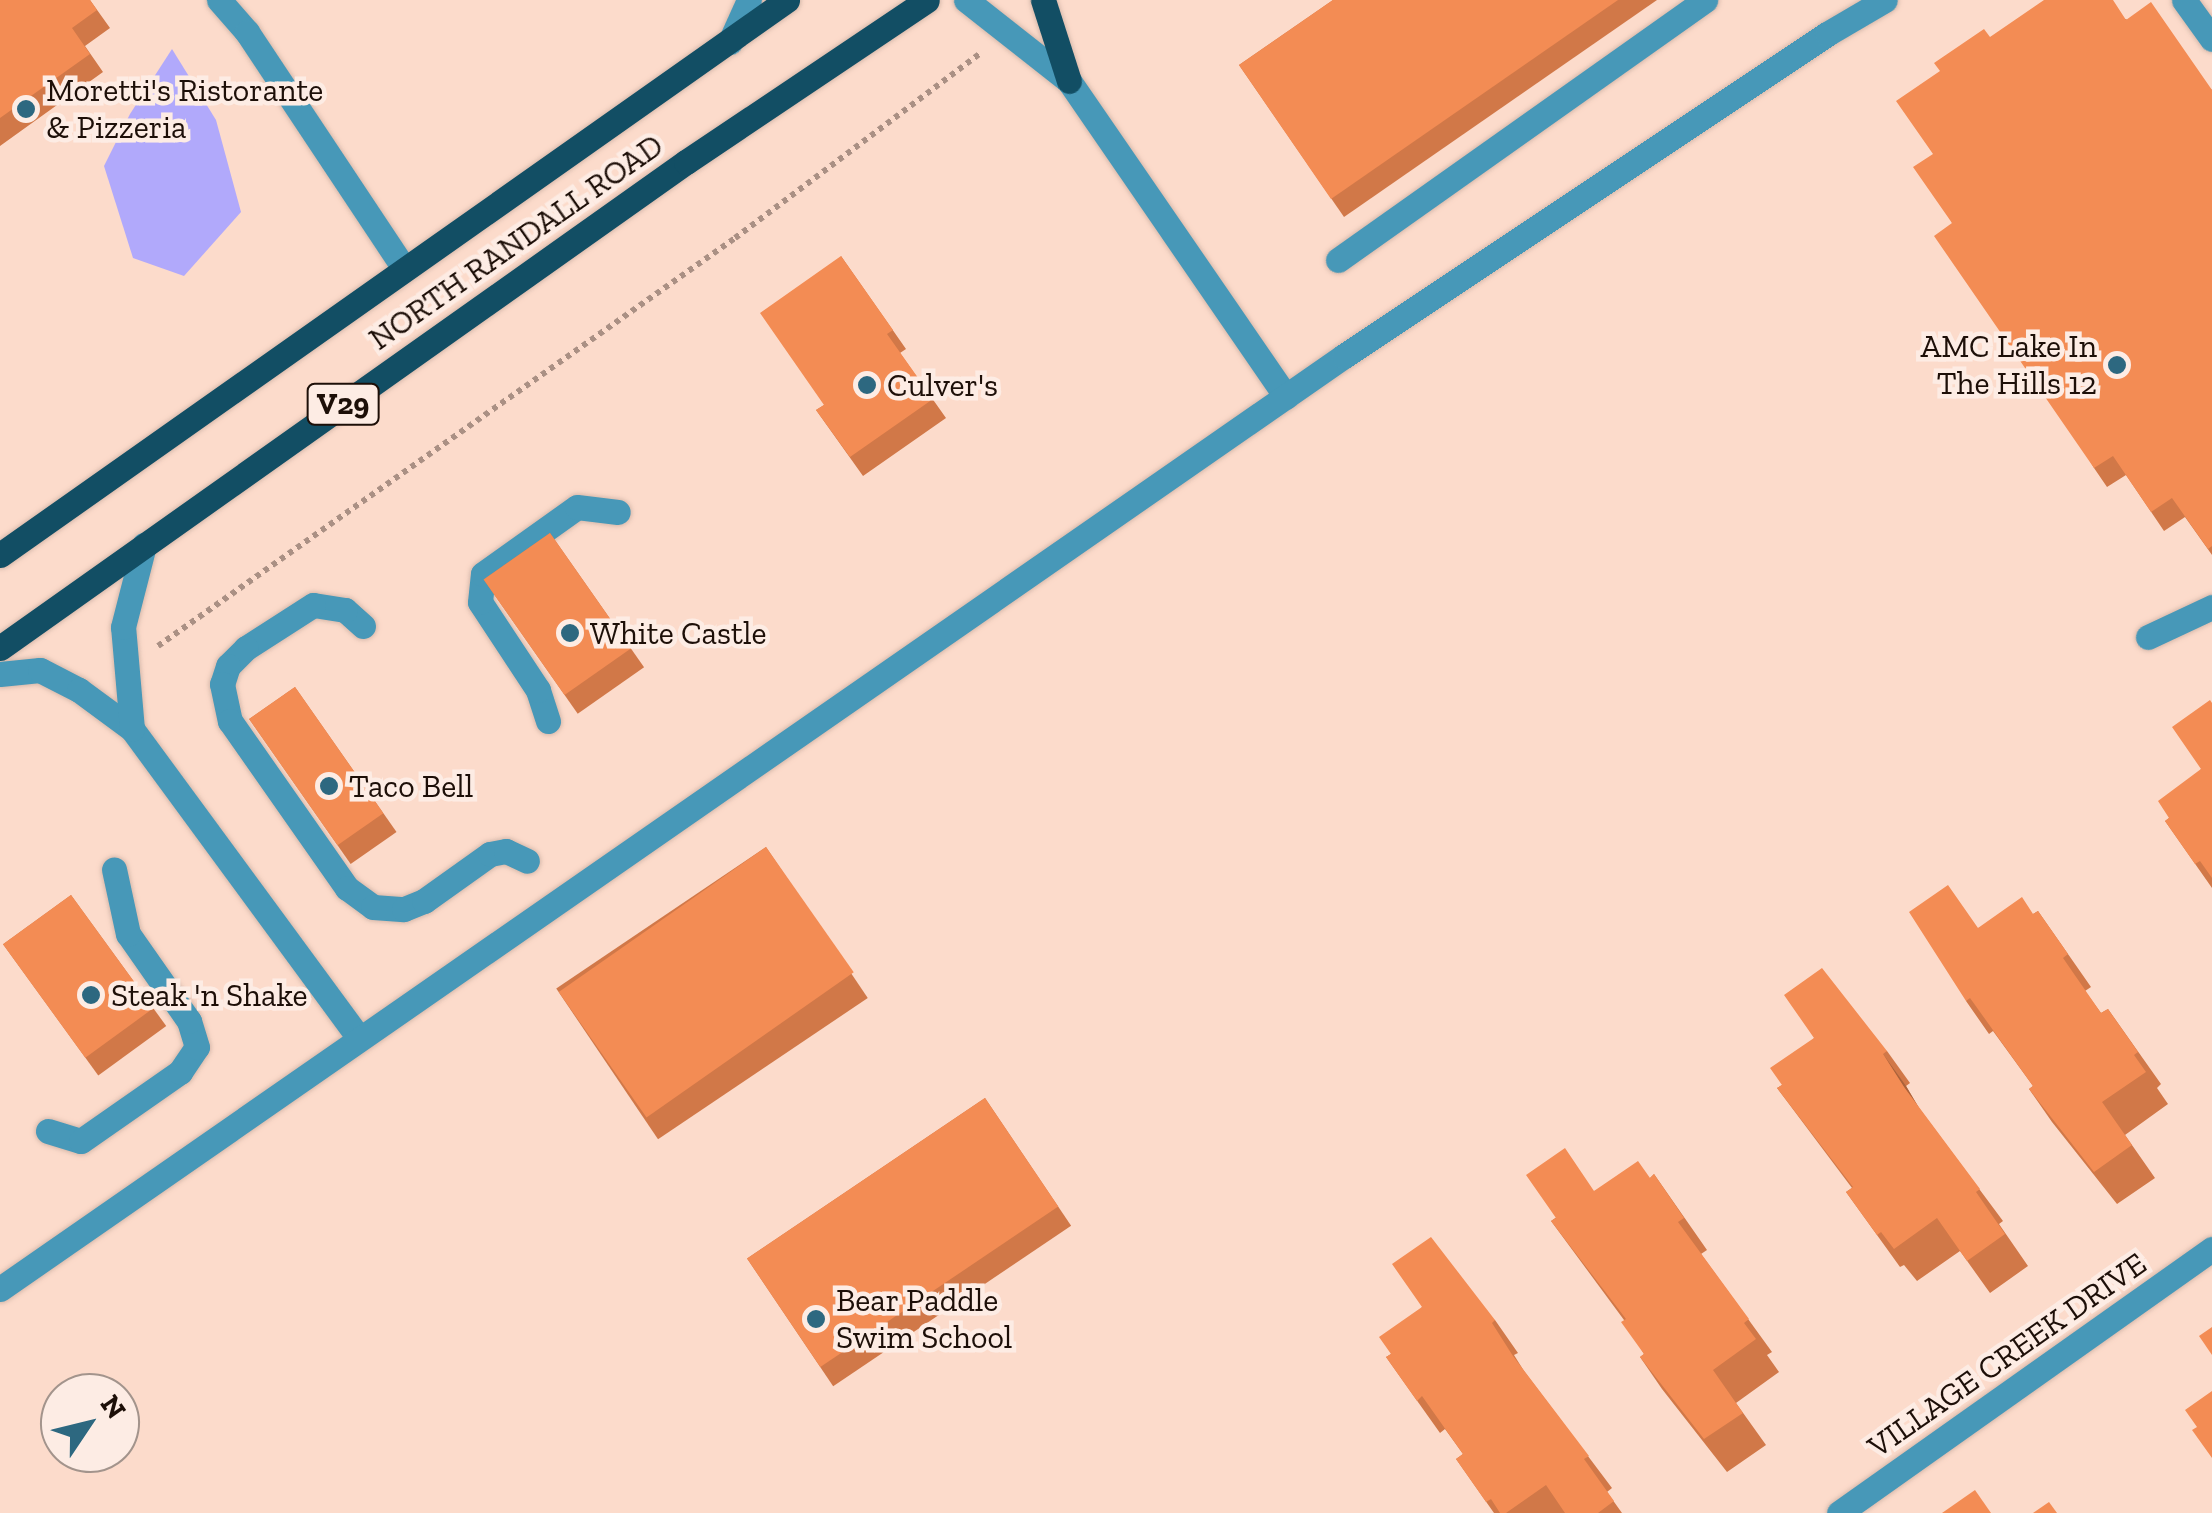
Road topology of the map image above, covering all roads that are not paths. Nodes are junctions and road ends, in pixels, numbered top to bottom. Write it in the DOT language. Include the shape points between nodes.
graph roads {
  1 [pos="219,0"];
  2 [pos="749,0"];
  3 [pos="787,0"];
  4 [pos="927,0"];
  5 [pos="966,0"];
  6 [pos="1043,0"];
  7 [pos="1705,0"];
  8 [pos="1885,0"];
  9 [pos="2184,0"];
  10 [pos="2212,39"];
  11 [pos="730,42"];
  12 [pos="1069,81"];
  13 [pos="1338,260"];
  14 [pos="404,268"];
  15 [pos="1286,396"];
  16 [pos="618,512"];
  17 [pos="144,545"];
  18 [pos="0,555"];
  19 [pos="2212,607"];
  20 [pos="363,626"];
  21 [pos="2148,638"];
  22 [pos="0,648"];
  23 [pos="0,674"];
  24 [pos="548,721"];
  25 [pos="132,729"];
  26 [pos="526,861"];
  27 [pos="114,869"];
  28 [pos="358,1037"];
  29 [pos="48,1131"];
  30 [pos="2212,1250"];
  31 [pos="0,1289"];
  32 [pos="1839,1513"];
  1 -- 14 [label="street"];
  2 -- 11 [label="street"];
  3 -- 11 [label="main road, NORTH RANDALL ROAD / V29"];
  4 -- 17 [label="main road, NORTH RANDALL ROAD / V29"];
  5 -- 12 [label="street"];
  6 -- 12 [label="main road"];
  7 -- 13 [label="street"];
  8 -- 15 [label="street"];
  9 -- 10 [label="street"];
  11 -- 14 [label="main road, NORTH RANDALL ROAD / V29"];
  12 -- 15 [label="street"];
  14 -- 18 [label="main road, NORTH RANDALL ROAD / V29"];
  15 -- 28 [label="street"];
  16 -- 24 [label="street" via="577,506 483,574 480,602 538,690"];
  17 -- 22 [label="main road, NORTH RANDALL ROAD / V29"];
  17 -- 25 [label="street" via="122,627"];
  19 -- 21 [label="street"];
  20 -- 26 [label="street" via="345,610 313,606 246,648 222,684 230,721 347,888 372,907 404,909 424,901 490,854 506,851"];
  23 -- 25 [label="street" via="40,670"];
  25 -- 28 [label="street"];
  27 -- 29 [label="street" via="128,934 189,1021 197,1047 180,1072 80,1141"];
  28 -- 31 [label="street"];
  30 -- 32 [label="street, VILLAGE CREEK DRIVE"];
}
